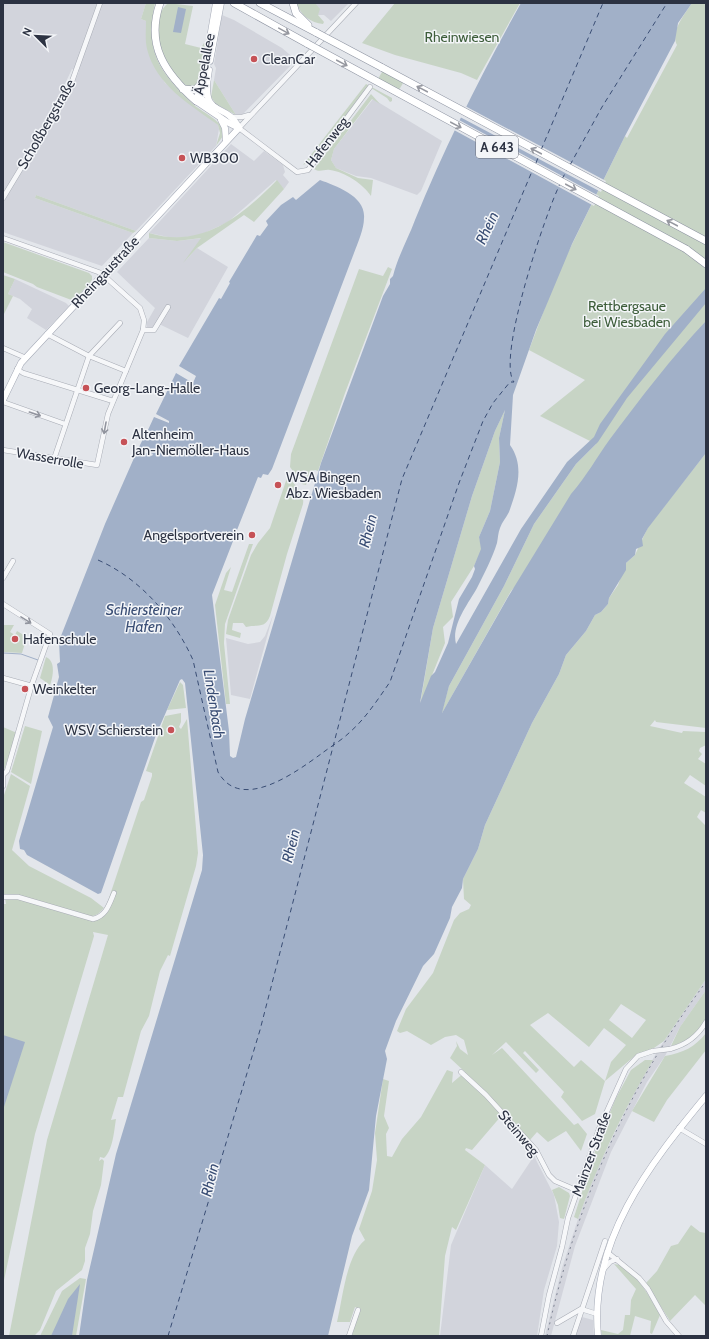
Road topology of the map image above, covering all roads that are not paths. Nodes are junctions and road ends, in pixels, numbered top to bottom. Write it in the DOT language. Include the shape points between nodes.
graph roads {
  1 [pos="100,3"];
  2 [pos="160,3"];
  3 [pos="216,3"];
  4 [pos="221,3"];
  5 [pos="234,3"];
  6 [pos="260,3"];
  7 [pos="293,3"];
  8 [pos="356,3"];
  9 [pos="317,33"];
  10 [pos="202,84"];
  11 [pos="370,87"];
  12 [pos="186,91"];
  13 [pos="206,91"];
  14 [pos="198,99"];
  15 [pos="215,108"];
  16 [pos="253,113"];
  17 [pos="219,117"];
  18 [pos="230,117"];
  19 [pos="239,128"];
  20 [pos="226,141"];
  21 [pos="3,198"];
  22 [pos="3,238"];
  23 [pos="706,242"];
  24 [pos="686,249"];
  25 [pos="706,260"];
  26 [pos="706,264"];
  27 [pos="103,275"];
  28 [pos="168,307"];
  29 [pos="120,323"];
  30 [pos="143,330"];
  31 [pos="48,334"];
  32 [pos="3,348"];
  33 [pos="89,356"];
  34 [pos="26,358"];
  35 [pos="17,370"];
  36 [pos="126,371"];
  37 [pos="77,388"];
  38 [pos="113,400"];
  39 [pos="3,401"];
  40 [pos="65,424"];
  41 [pos="3,450"];
  42 [pos="54,459"];
  43 [pos="13,561"];
  44 [pos="3,578"];
  45 [pos="3,604"];
  46 [pos="3,678"];
  47 [pos="31,685"];
  48 [pos="3,776"];
  49 [pos="3,786"];
  50 [pos="114,893"];
  51 [pos="3,897"];
  52 [pos="706,1022"];
  53 [pos="461,1072"];
  54 [pos="706,1096"];
  55 [pos="679,1128"];
  56 [pos="706,1144"];
  57 [pos="576,1190"];
  58 [pos="606,1241"];
  59 [pos="607,1252"];
  60 [pos="617,1260"];
  61 [pos="602,1271"];
  62 [pos="581,1309"];
  63 [pos="358,1310"];
  64 [pos="597,1314"];
  65 [pos="557,1323"];
  66 [pos="349,1336"];
  67 [pos="541,1336"];
  68 [pos="573,1336"];
  69 [pos="598,1336"];
  70 [pos="678,1336"];
  1 -- 21 [label="street, Schoßbergstraße" via="70,87"];
  2 -- 12 [label="highway" via="155,25 157,48 166,69"];
  3 -- 10 [label="main road, Äppelallee"];
  4 -- 13 [label="main road, Äppelallee"];
  5 -- 24 [label="highway, A 643, one-way, bridge"];
  6 -- 9 [label="highway, A 643"];
  7 -- 9 [label="highway" via="299,17"];
  8 -- 16 [label="street, Rheingaustraße"];
  23 -- 9 [label="highway, A 643, one-way, bridge"];
  10 -- 12 [label="highway" via="195,90"];
  10 -- 14 [label="main road, Äppelallee"];
  11 -- 19 [label="street, Hafenweg" via="308,170 297,172"];
  12 -- 14 [label="highway"];
  13 -- 14 [label="highway"];
  13 -- 15 [label="main road, Äppelallee" via="209,101"];
  14 -- 15 [label="highway"];
  14 -- 17 [label="main road, Äppelallee"];
  15 -- 18 [label="main road, Äppelallee"];
  16 -- 18 [label="street" via="244,117"];
  16 -- 19 [label="street, Rheingaustraße"];
  17 -- 19 [label="main road, Äppelallee"];
  17 -- 20 [label="main road" via="225,126"];
  18 -- 19 [label="main road, Äppelallee"];
  19 -- 20 [label="main road, Rheingaustraße"];
  20 -- 27 [label="main road, Rheingaustraße"];
  22 -- 27 [label="street"];
  24 -- 25 [label="highway, A 643"];
  24 -- 26 [label="highway"];
  27 -- 30 [label="street" via="140,308 144,320"];
  27 -- 31 [label="main road, Rheingaustraße"];
  28 -- 30 [label="street" via="154,330"];
  29 -- 33 [label="street"];
  30 -- 36 [label="street"];
  31 -- 33 [label="street"];
  31 -- 34 [label="main road, Rheingaustraße"];
  32 -- 34 [label="street"];
  33 -- 36 [label="street"];
  33 -- 37 [label="street"];
  34 -- 35 [label="main road, Rheingaustraße"];
  35 -- 37 [label="street"];
  35 -- 39 [label="main road, Rheingaustraße"];
  36 -- 38 [label="street"];
  37 -- 38 [label="street"];
  37 -- 40 [label="street"];
  38 -- 42 [label="street, Wasserrolle, one-way" via="97,465"];
  39 -- 40 [label="street, one-way"];
  40 -- 42 [label="street"];
  41 -- 42 [label="street, Wasserrolle"];
  43 -- 44 [label="street"];
  45 -- 47 [label="street, one-way" via="50,634"];
  46 -- 47 [label="street"];
  47 -- 48 [label="street" via="7,771"];
  48 -- 49 [label="street"];
  50 -- 51 [label="street" via="106,911 93,919 18,897"];
  52 -- 57 [label="street, Mainzer Straße, bridge" via="689,1041 670,1049 638,1056 626,1068"];
  53 -- 57 [label="street, Steinweg" via="486,1095 536,1150 549,1175 555,1181"];
  54 -- 55 [label="main road"];
  55 -- 56 [label="street"];
  55 -- 59 [label="main road" via="658,1154 634,1195"];
  57 -- 67 [label="street, Mainzer Straße"];
  58 -- 62 [label="street"];
  59 -- 60 [label="street"];
  59 -- 61 [label="main road"];
  60 -- 61 [label="street" via="610,1262"];
  60 -- 70 [label="street" via="648,1289 666,1321"];
  61 -- 64 [label="main road"];
  62 -- 64 [label="street"];
  62 -- 65 [label="street"];
  62 -- 68 [label="street"];
  63 -- 66 [label="street"];
  64 -- 69 [label="main road"];
}
